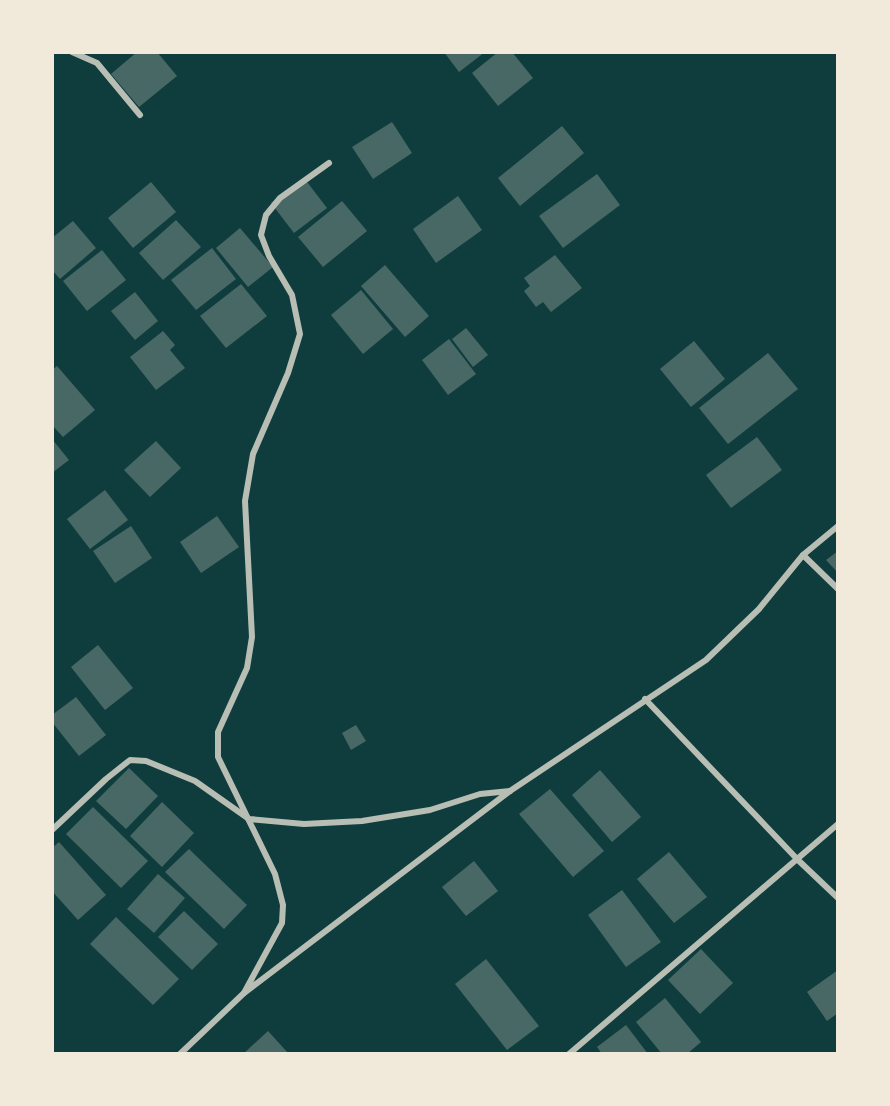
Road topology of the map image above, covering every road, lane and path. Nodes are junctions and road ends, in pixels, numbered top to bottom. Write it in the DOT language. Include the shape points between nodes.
graph roads {
  1 [pos="72,52"];
  2 [pos="140,115"];
  3 [pos="329,163"];
  4 [pos="837,526"];
  5 [pos="803,555"];
  6 [pos="837,589"];
  7 [pos="645,699"];
  8 [pos="510,791"];
  9 [pos="249,819"];
  10 [pos="837,824"];
  11 [pos="52,830"];
  12 [pos="798,860"];
  13 [pos="837,898"];
  14 [pos="244,993"];
  15 [pos="180,1053"];
  16 [pos="569,1053"];
  1 -- 2 [label="street" via="97,63"];
  3 -- 9 [label="street" via="280,198 266,215 261,235 292,296 300,334 288,373 253,454 245,501 252,637 247,668 218,732 218,757"];
  4 -- 5 [label="street"];
  5 -- 6 [label="street"];
  5 -- 7 [label="street" via="759,609 706,660"];
  7 -- 8 [label="street"];
  7 -- 12 [label="street"];
  8 -- 9 [label="street" via="480,794 430,810 362,821 304,824"];
  8 -- 14 [label="street"];
  9 -- 11 [label="street" via="195,781 146,761 130,760"];
  9 -- 14 [label="street" via="275,874 282,923"];
  10 -- 12 [label="street"];
  12 -- 13 [label="street"];
  12 -- 16 [label="street"];
  14 -- 15 [label="street"];
}
